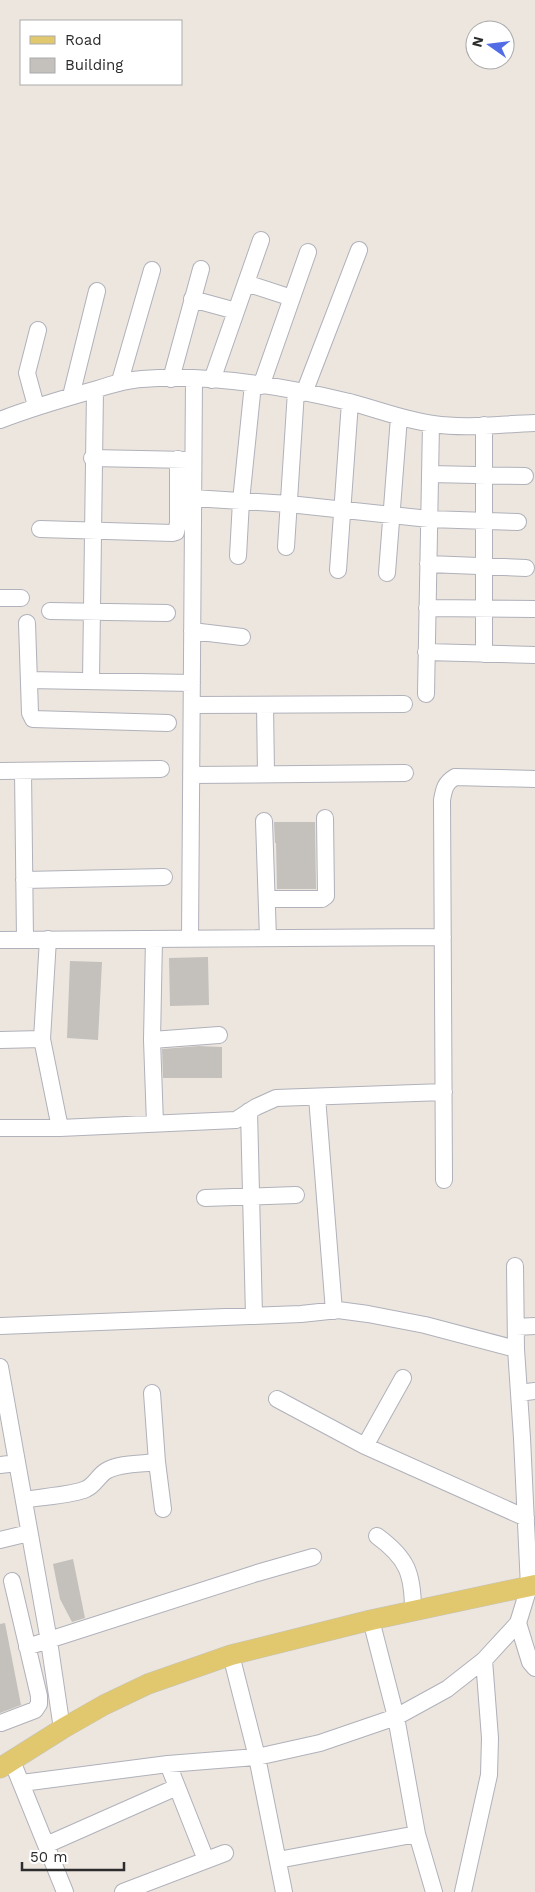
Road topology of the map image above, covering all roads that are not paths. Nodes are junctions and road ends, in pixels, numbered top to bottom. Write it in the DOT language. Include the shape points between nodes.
graph roads {
  1 [pos="261,240"];
  2 [pos="359,250"];
  3 [pos="308,252"];
  4 [pos="201,269"];
  5 [pos="152,270"];
  6 [pos="246,283"];
  7 [pos="97,291"];
  8 [pos="292,298"];
  9 [pos="192,299"];
  10 [pos="236,311"];
  11 [pos="38,330"];
  12 [pos="171,378"];
  13 [pos="194,379"];
  14 [pos="212,380"];
  15 [pos="120,381"];
  16 [pos="257,385"];
  17 [pos="95,390"];
  18 [pos="300,392"];
  19 [pos="71,396"];
  20 [pos="350,402"];
  21 [pos="36,406"];
  22 [pos="399,417"];
  23 [pos="0,420"];
  24 [pos="535,423"];
  25 [pos="430,424"];
  26 [pos="484,425"];
  27 [pos="92,458"];
  28 [pos="186,460"];
  29 [pos="430,474"];
  30 [pos="484,475"];
  31 [pos="526,476"];
  32 [pos="193,498"];
  33 [pos="241,501"];
  34 [pos="289,504"];
  35 [pos="341,510"];
  36 [pos="391,515"];
  37 [pos="429,519"];
  38 [pos="484,521"];
  39 [pos="518,522"];
  40 [pos="40,529"];
  41 [pos="92,531"];
  42 [pos="286,547"];
  43 [pos="238,556"];
  44 [pos="428,564"];
  45 [pos="484,566"];
  46 [pos="526,568"];
  47 [pos="338,570"];
  48 [pos="388,573"];
  49 [pos="0,598"];
  50 [pos="21,598"];
  51 [pos="427,608"];
  52 [pos="484,609"];
  53 [pos="535,609"];
  54 [pos="50,611"];
  55 [pos="91,613"];
  56 [pos="167,613"];
  57 [pos="27,624"];
  58 [pos="192,631"];
  59 [pos="242,637"];
  60 [pos="426,652"];
  61 [pos="484,654"];
  62 [pos="535,654"];
  63 [pos="29,680"];
  64 [pos="91,681"];
  65 [pos="192,683"];
  66 [pos="426,694"];
  67 [pos="404,704"];
  68 [pos="192,705"];
  69 [pos="265,705"];
  70 [pos="168,723"];
  71 [pos="161,769"];
  72 [pos="23,771"];
  73 [pos="0,772"];
  74 [pos="405,773"];
  75 [pos="266,774"];
  76 [pos="192,775"];
  77 [pos="535,780"];
  78 [pos="325,818"];
  79 [pos="264,821"];
  80 [pos="164,877"];
  81 [pos="24,880"];
  82 [pos="267,899"];
  83 [pos="443,937"];
  84 [pos="268,938"];
  85 [pos="48,939"];
  86 [pos="154,939"];
  87 [pos="190,939"];
  88 [pos="0,940"];
  89 [pos="25,940"];
  90 [pos="219,1035"];
  91 [pos="42,1038"];
  92 [pos="0,1040"];
  93 [pos="152,1040"];
  94 [pos="444,1092"];
  95 [pos="317,1097"];
  96 [pos="249,1111"];
  97 [pos="155,1124"];
  98 [pos="0,1128"];
  99 [pos="60,1128"];
  100 [pos="444,1180"];
  101 [pos="296,1195"];
  102 [pos="251,1196"];
  103 [pos="205,1198"];
  104 [pos="515,1266"];
  105 [pos="334,1311"];
  106 [pos="254,1316"];
  107 [pos="0,1326"];
  108 [pos="535,1326"];
  109 [pos="516,1327"];
  110 [pos="516,1349"];
  111 [pos="1,1373"];
  112 [pos="403,1378"];
  113 [pos="152,1392"];
  114 [pos="527,1392"];
  115 [pos="277,1400"];
  116 [pos="365,1446"];
  117 [pos="529,1457"];
  118 [pos="157,1462"];
  119 [pos="17,1463"];
  120 [pos="0,1465"];
  121 [pos="24,1500"];
  122 [pos="163,1509"];
  123 [pos="526,1518"];
  124 [pos="29,1533"];
  125 [pos="377,1536"];
  126 [pos="531,1538"];
  127 [pos="0,1540"];
  128 [pos="314,1557"];
  129 [pos="37,1577"];
  130 [pos="6,1581"];
  131 [pos="532,1586"];
  132 [pos="413,1611"];
  133 [pos="371,1620"];
  134 [pos="518,1623"];
  135 [pos="49,1640"];
  136 [pos="27,1646"];
  137 [pos="231,1655"];
  138 [pos="484,1660"];
  139 [pos="535,1668"];
  140 [pos="396,1717"];
  141 [pos="1,1723"];
  142 [pos="62,1728"];
  143 [pos="257,1757"];
  144 [pos="6,1764"];
  145 [pos="168,1764"];
  146 [pos="22,1783"];
  147 [pos="177,1787"];
  148 [pos="417,1834"];
  149 [pos="46,1845"];
  150 [pos="226,1853"];
  151 [pos="206,1860"];
  152 [pos="278,1860"];
  153 [pos="64,1892"];
  154 [pos="123,1892"];
  155 [pos="284,1892"];
  156 [pos="434,1892"];
  157 [pos="463,1892"];
  1 -- 6 [label="street"];
  2 -- 18 [label="street"];
  3 -- 8 [label="street"];
  4 -- 9 [label="street"];
  5 -- 15 [label="street"];
  6 -- 8 [label="street"];
  6 -- 10 [label="street"];
  7 -- 19 [label="street"];
  8 -- 16 [label="street"];
  9 -- 10 [label="street"];
  9 -- 12 [label="street"];
  10 -- 14 [label="street"];
  11 -- 21 [label="street" via="27,373"];
  12 -- 13 [label="street"];
  12 -- 15 [label="street"];
  13 -- 14 [label="street"];
  13 -- 28 [label="street"];
  14 -- 16 [label="street"];
  15 -- 17 [label="street"];
  16 -- 18 [label="street"];
  16 -- 33 [label="street"];
  17 -- 19 [label="street"];
  17 -- 27 [label="street"];
  18 -- 20 [label="street"];
  18 -- 34 [label="street"];
  19 -- 21 [label="street"];
  20 -- 22 [label="street"];
  20 -- 35 [label="street"];
  21 -- 23 [label="street"];
  22 -- 25 [label="street"];
  22 -- 36 [label="street"];
  24 -- 26 [label="street"];
  25 -- 26 [label="street"];
  25 -- 29 [label="street"];
  26 -- 30 [label="street"];
  27 -- 28 [label="street"];
  27 -- 41 [label="street"];
  28 -- 32 [label="street"];
  28 -- 41 [label="street" via="176,532"];
  29 -- 30 [label="street"];
  29 -- 37 [label="street"];
  30 -- 31 [label="street"];
  30 -- 38 [label="street"];
  32 -- 33 [label="street"];
  32 -- 58 [label="street"];
  33 -- 34 [label="street"];
  33 -- 43 [label="street"];
  34 -- 35 [label="street"];
  34 -- 42 [label="street"];
  35 -- 36 [label="street"];
  35 -- 47 [label="street"];
  36 -- 37 [label="street"];
  36 -- 48 [label="street"];
  37 -- 38 [label="street"];
  37 -- 44 [label="street"];
  38 -- 39 [label="street"];
  38 -- 45 [label="street"];
  40 -- 41 [label="street"];
  41 -- 55 [label="street"];
  44 -- 45 [label="street"];
  44 -- 51 [label="street"];
  45 -- 46 [label="street"];
  45 -- 52 [label="street"];
  49 -- 50 [label="street"];
  51 -- 52 [label="street"];
  51 -- 60 [label="street"];
  52 -- 53 [label="street"];
  52 -- 61 [label="street"];
  54 -- 55 [label="street"];
  55 -- 56 [label="street"];
  55 -- 64 [label="street"];
  57 -- 63 [label="street"];
  58 -- 59 [label="street"];
  58 -- 65 [label="street"];
  60 -- 61 [label="street"];
  60 -- 66 [label="street"];
  61 -- 62 [label="street"];
  63 -- 64 [label="street"];
  63 -- 70 [label="street" via="33,719"];
  64 -- 65 [label="street"];
  65 -- 68 [label="street"];
  67 -- 69 [label="street"];
  68 -- 69 [label="street"];
  68 -- 76 [label="street"];
  69 -- 75 [label="street"];
  71 -- 72 [label="street"];
  72 -- 73 [label="street"];
  72 -- 81 [label="street"];
  74 -- 75 [label="street"];
  75 -- 76 [label="street"];
  76 -- 87 [label="street"];
  77 -- 83 [label="street" via="467,776 448,781 442,800"];
  78 -- 82 [label="street" via="326,896 322,899"];
  79 -- 82 [label="street"];
  80 -- 81 [label="street"];
  81 -- 89 [label="street"];
  82 -- 84 [label="street"];
  83 -- 84 [label="street"];
  83 -- 94 [label="street"];
  84 -- 87 [label="street"];
  85 -- 86 [label="street"];
  85 -- 89 [label="street"];
  85 -- 91 [label="street"];
  86 -- 87 [label="street"];
  86 -- 93 [label="street"];
  88 -- 89 [label="street"];
  90 -- 93 [label="street"];
  91 -- 92 [label="street"];
  91 -- 99 [label="street"];
  93 -- 97 [label="street"];
  94 -- 95 [label="street"];
  94 -- 100 [label="street"];
  95 -- 96 [label="street" via="276,1098"];
  95 -- 105 [label="street"];
  96 -- 97 [label="street" via="236,1120"];
  96 -- 102 [label="street"];
  97 -- 99 [label="street"];
  98 -- 99 [label="street"];
  101 -- 102 [label="street"];
  102 -- 103 [label="street"];
  102 -- 106 [label="street"];
  104 -- 109 [label="street"];
  105 -- 106 [label="street"];
  105 -- 110 [label="street" via="425,1325"];
  106 -- 107 [label="street"];
  108 -- 109 [label="street"];
  109 -- 110 [label="street"];
  110 -- 114 [label="street"];
  111 -- 119 [label="street"];
  112 -- 116 [label="street"];
  113 -- 118 [label="street"];
  114 -- 117 [label="street"];
  115 -- 116 [label="street"];
  116 -- 123 [label="street"];
  117 -- 123 [label="street"];
  118 -- 121 [label="street" via="108,1470 84,1490"];
  118 -- 122 [label="street"];
  119 -- 120 [label="street"];
  119 -- 121 [label="street"];
  121 -- 124 [label="street"];
  123 -- 126 [label="street"];
  124 -- 127 [label="street"];
  124 -- 129 [label="street"];
  125 -- 132 [label="street" via="394,1549 407,1567 413,1588"];
  126 -- 131 [label="street"];
  128 -- 135 [label="street" via="257,1572"];
  129 -- 130 [label="street"];
  129 -- 135 [label="street"];
  130 -- 136 [label="street"];
  131 -- 132 [label="main road"];
  131 -- 134 [label="street"];
  132 -- 133 [label="main road"];
  133 -- 137 [label="main road"];
  133 -- 140 [label="street"];
  134 -- 138 [label="street"];
  134 -- 139 [label="street" via="530,1662"];
  135 -- 136 [label="street"];
  135 -- 142 [label="street"];
  136 -- 141 [label="street" via="39,1704 35,1710"];
  137 -- 142 [label="main road" via="148,1684"];
  137 -- 143 [label="street"];
  138 -- 140 [label="street" via="447,1689"];
  138 -- 157 [label="street" via="490,1738 489,1775"];
  140 -- 143 [label="street" via="320,1743"];
  140 -- 148 [label="street"];
  142 -- 144 [label="main road"];
  143 -- 145 [label="street"];
  143 -- 152 [label="street"];
  144 -- 146 [label="street"];
  145 -- 146 [label="street"];
  145 -- 147 [label="street"];
  146 -- 149 [label="street"];
  147 -- 149 [label="street"];
  147 -- 151 [label="street"];
  148 -- 152 [label="street"];
  148 -- 156 [label="street"];
  149 -- 153 [label="street"];
  150 -- 151 [label="street"];
  151 -- 154 [label="street"];
  152 -- 155 [label="street"];
}
